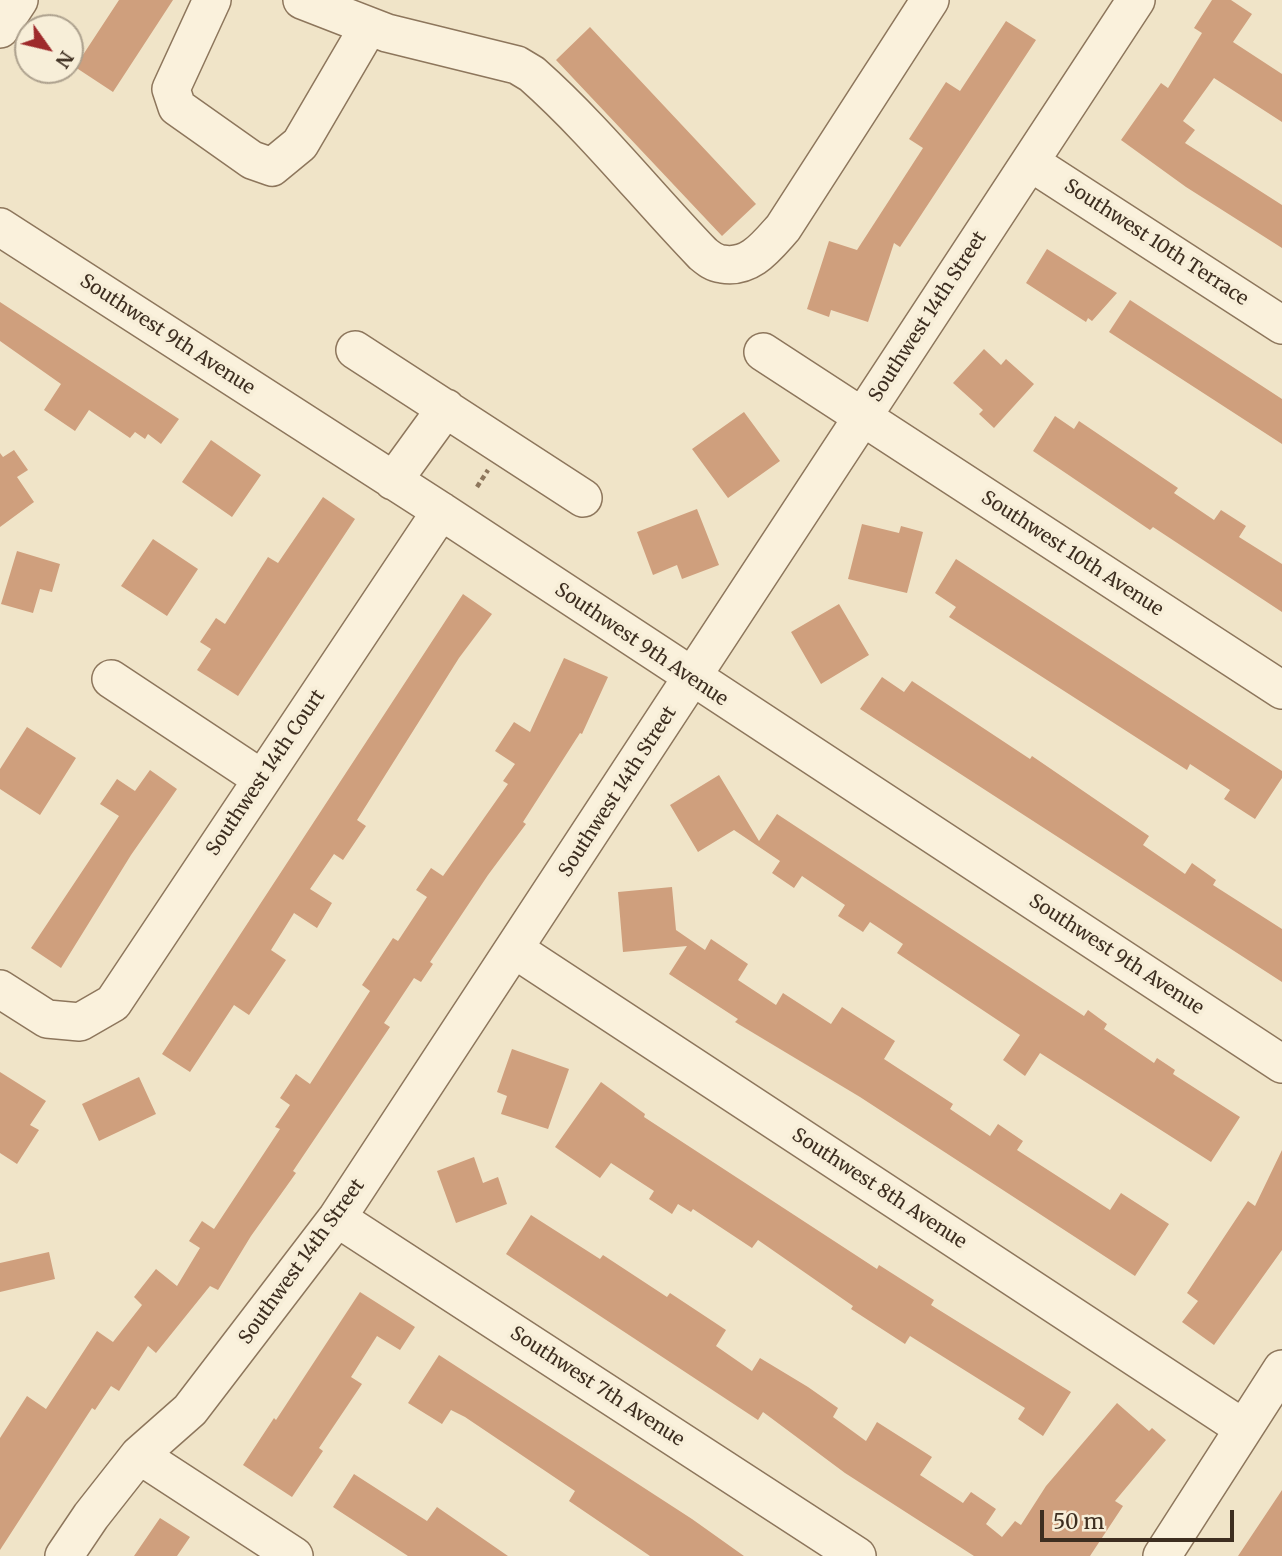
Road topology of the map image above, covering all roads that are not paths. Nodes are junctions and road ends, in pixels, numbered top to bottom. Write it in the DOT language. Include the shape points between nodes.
graph roads {
  1 [pos="19,0"];
  2 [pos="212,0"];
  3 [pos="303,0"];
  4 [pos="930,0"];
  5 [pos="1136,0"];
  6 [pos="369,26"];
  7 [pos="0,29"];
  8 [pos="1030,162"];
  9 [pos="0,227"];
  10 [pos="1282,325"];
  11 [pos="355,350"];
  12 [pos="763,352"];
  13 [pos="454,413"];
  14 [pos="863,418"];
  15 [pos="416,496"];
  16 [pos="583,498"];
  17 [pos="111,679"];
  18 [pos="693,680"];
  19 [pos="1282,690"];
  20 [pos="262,779"];
  21 [pos="514,949"];
  22 [pos="0,989"];
  23 [pos="1282,1063"];
  24 [pos="337,1219"];
  25 [pos="1282,1369"];
  26 [pos="1243,1428"];
  27 [pos="139,1455"];
  28 [pos="64,1556"];
  29 [pos="294,1556"];
  30 [pos="857,1556"];
  31 [pos="1162,1556"];
  1 -- 7 [label="street"];
  2 -- 6 [label="street" via="171,89 177,107 252,160 272,167 300,144"];
  3 -- 6 [label="street"];
  4 -- 6 [label="street" via="783,228 757,256 738,265 720,264 704,255 671,216 517,65"];
  5 -- 8 [label="street, Southwest 14th Street"];
  8 -- 10 [label="street, Southwest 10th Terrace"];
  8 -- 14 [label="street, Southwest 14th Street"];
  9 -- 15 [label="street, Southwest 9th Avenue"];
  11 -- 13 [label="street"];
  12 -- 14 [label="street, Southwest 10th Avenue"];
  13 -- 15 [label="street, Southwest 14th Court"];
  13 -- 16 [label="street"];
  14 -- 18 [label="street, Southwest 14th Street"];
  14 -- 19 [label="street, Southwest 10th Avenue"];
  15 -- 18 [label="street, Southwest 9th Avenue"];
  15 -- 20 [label="street, Southwest 14th Court"];
  17 -- 20 [label="street"];
  18 -- 21 [label="street, Southwest 14th Street"];
  18 -- 23 [label="street, Southwest 9th Avenue"];
  20 -- 22 [label="street, Southwest 14th Court" via="113,1003 80,1022 47,1019"];
  21 -- 24 [label="street, Southwest 14th Street"];
  21 -- 26 [label="street, Southwest 8th Avenue"];
  24 -- 27 [label="street, Southwest 14th Street" via="190,1410"];
  24 -- 30 [label="street, Southwest 7th Avenue"];
  25 -- 26 [label="street"];
  26 -- 31 [label="street"];
  27 -- 28 [label="street, Southwest 14th Street"];
  27 -- 29 [label="street"];
}
